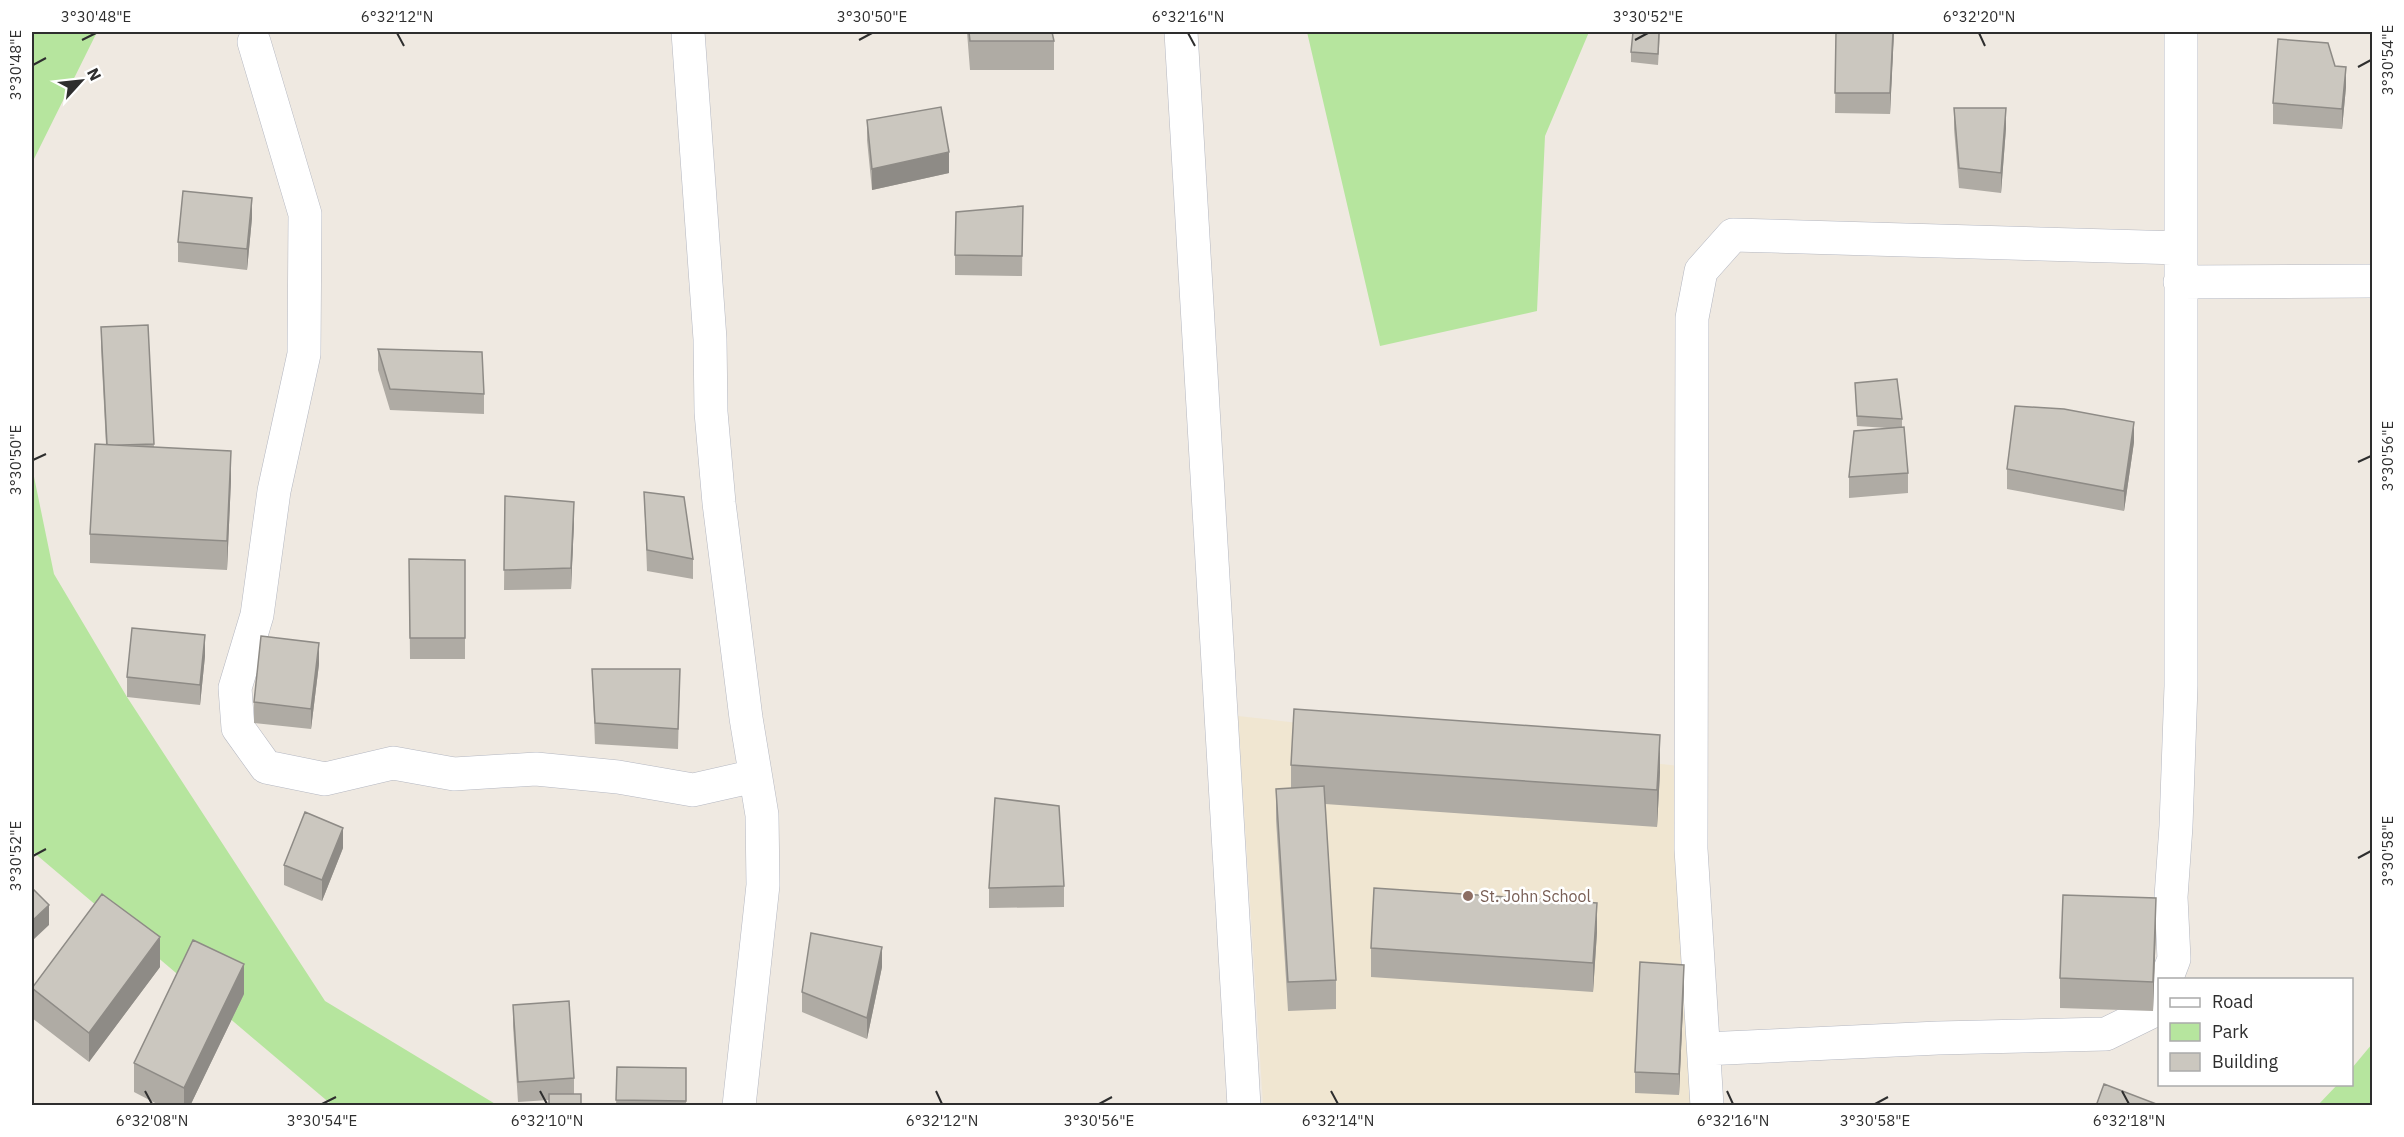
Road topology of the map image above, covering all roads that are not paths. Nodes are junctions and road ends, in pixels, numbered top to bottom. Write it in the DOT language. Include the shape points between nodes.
graph roads {
  1 [pos="688,32"];
  2 [pos="1181,32"];
  3 [pos="2181,32"];
  4 [pos="254,42"];
  5 [pos="2180,248"];
  6 [pos="2373,281"];
  7 [pos="2180,282"];
  8 [pos="755,776"];
  9 [pos="2167,978"];
  10 [pos="2158,999"];
  11 [pos="1704,1049"];
  12 [pos="740,1106"];
  13 [pos="1244,1106"];
  14 [pos="1707,1106"];
  1 -- 8 [label="street" via="716,469"];
  2 -- 13 [label="street"];
  3 -- 5 [label="street"];
  4 -- 8 [label="street" via="305,214 304,354 274,491 257,615 235,688 238,728 266,767 325,779 393,764 454,774 536,769 693,790"];
  5 -- 7 [label="street"];
  5 -- 11 [label="street" via="1733,234 1701,270 1692,318 1691,849"];
  6 -- 7 [label="street"];
  7 -- 9 [label="street" via="2181,686 2171,897 2174,958"];
  8 -- 12 [label="street" via="762,815 763,885"];
  10 -- 11 [label="street" via="2153,1011 2106,1034"];
  11 -- 14 [label="street"];
}
